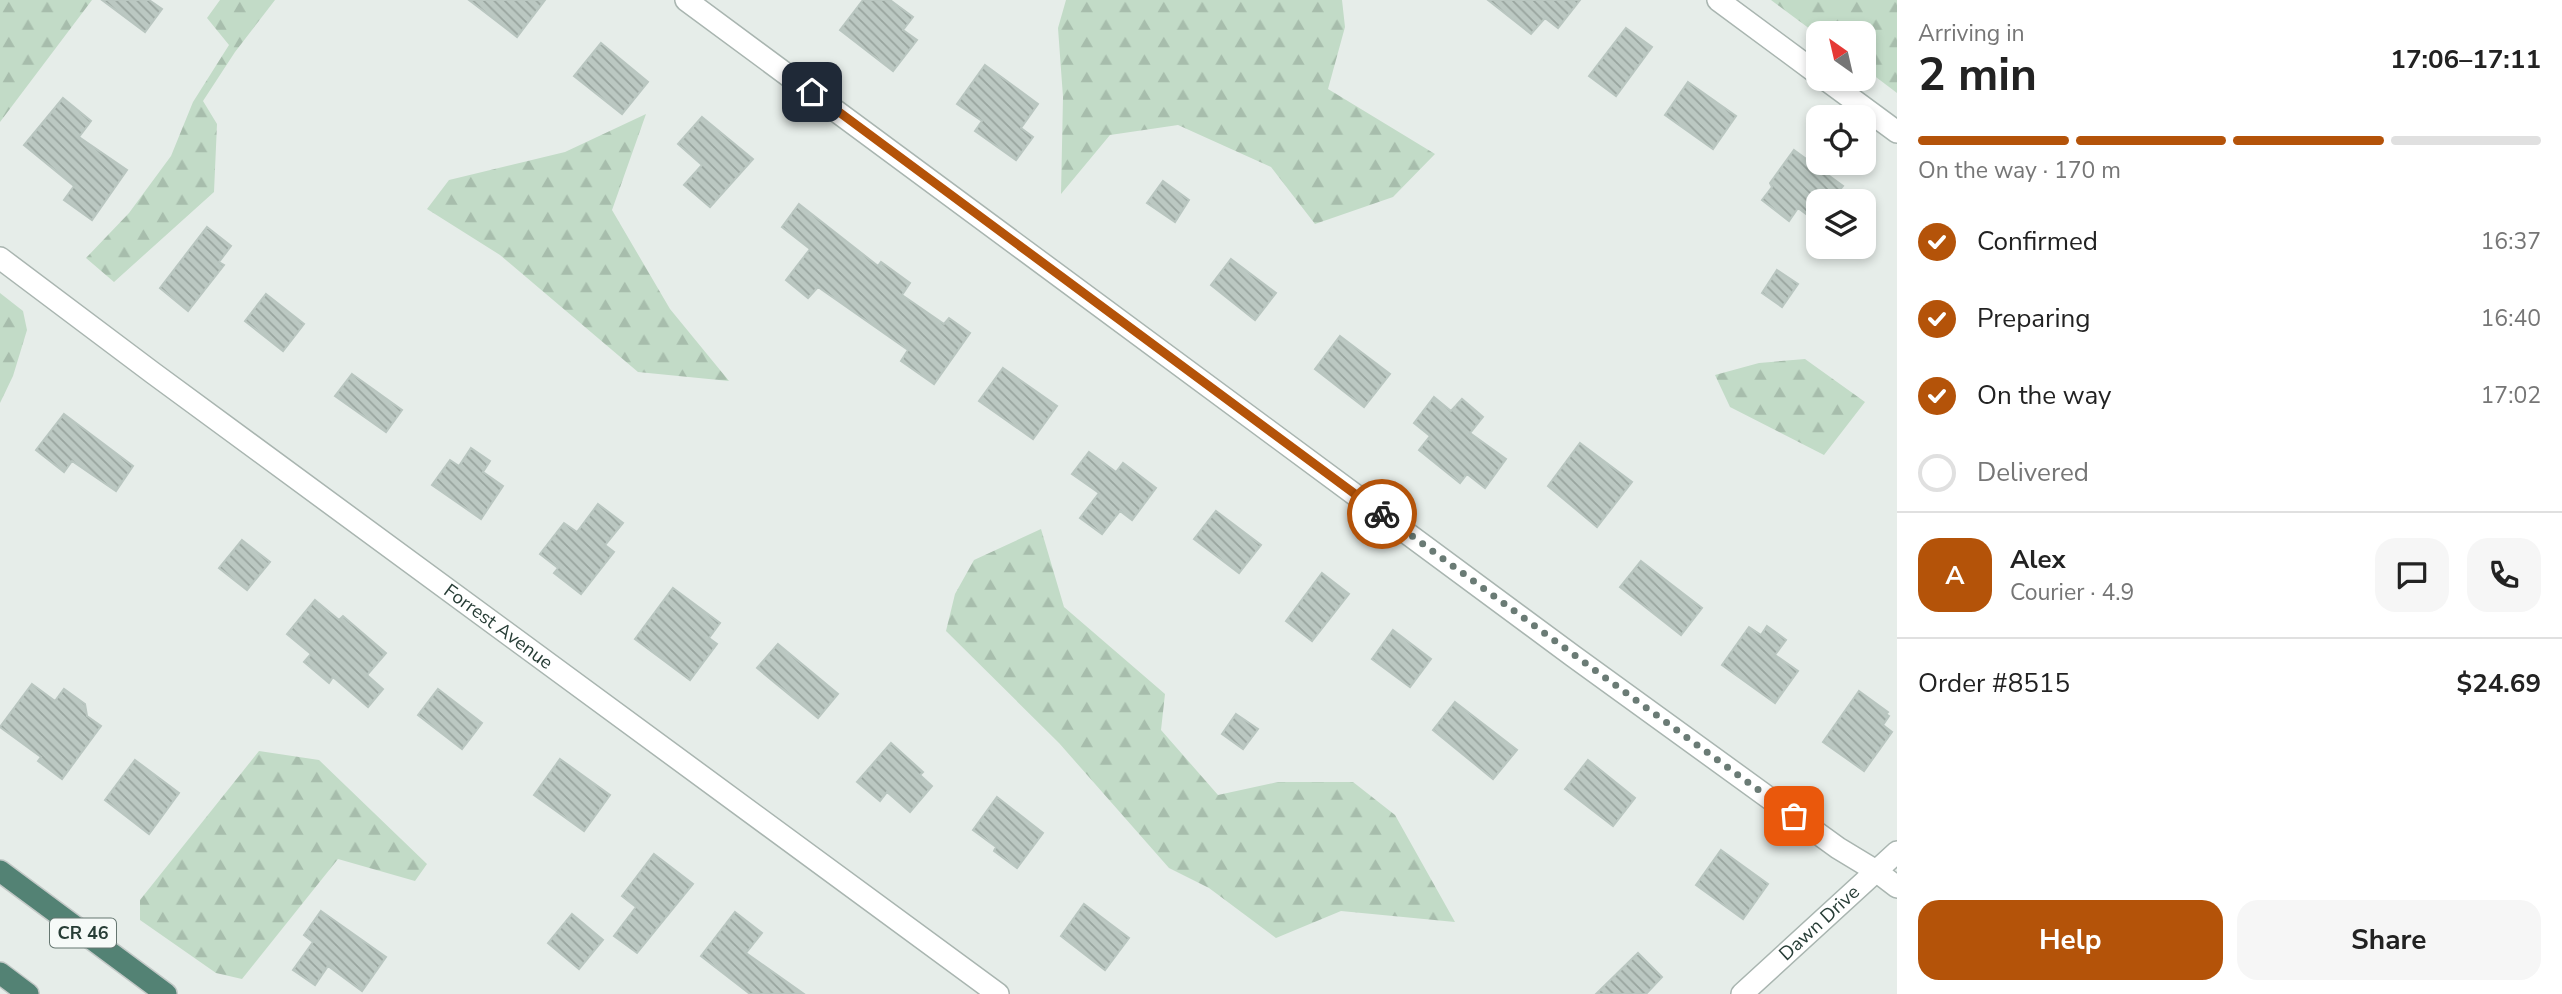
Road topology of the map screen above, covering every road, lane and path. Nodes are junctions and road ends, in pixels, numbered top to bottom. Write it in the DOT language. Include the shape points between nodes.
graph roads {
  1 [pos="686,0"];
  2 [pos="1718,0"];
  3 [pos="1806,65"];
  4 [pos="1841,91"];
  5 [pos="1897,132"];
  6 [pos="0,258"];
  7 [pos="1897,852"];
  8 [pos="0,871"];
  9 [pos="1877,871"];
  10 [pos="1897,887"];
  11 [pos="0,973"];
  12 [pos="28,994"];
  13 [pos="166,994"];
  14 [pos="998,994"];
  15 [pos="1742,994"];
  1 -- 9 [label="street" via="1573,656 1838,848"];
  2 -- 3 [label="street"];
  4 -- 5 [label="street"];
  6 -- 14 [label="street, Forrest Avenue"];
  7 -- 9 [label="street, Dawn Drive"];
  8 -- 13 [label="highway, CR 46"];
  9 -- 10 [label="street"];
  9 -- 15 [label="street, Dawn Drive"];
  11 -- 12 [label="highway"];
}
